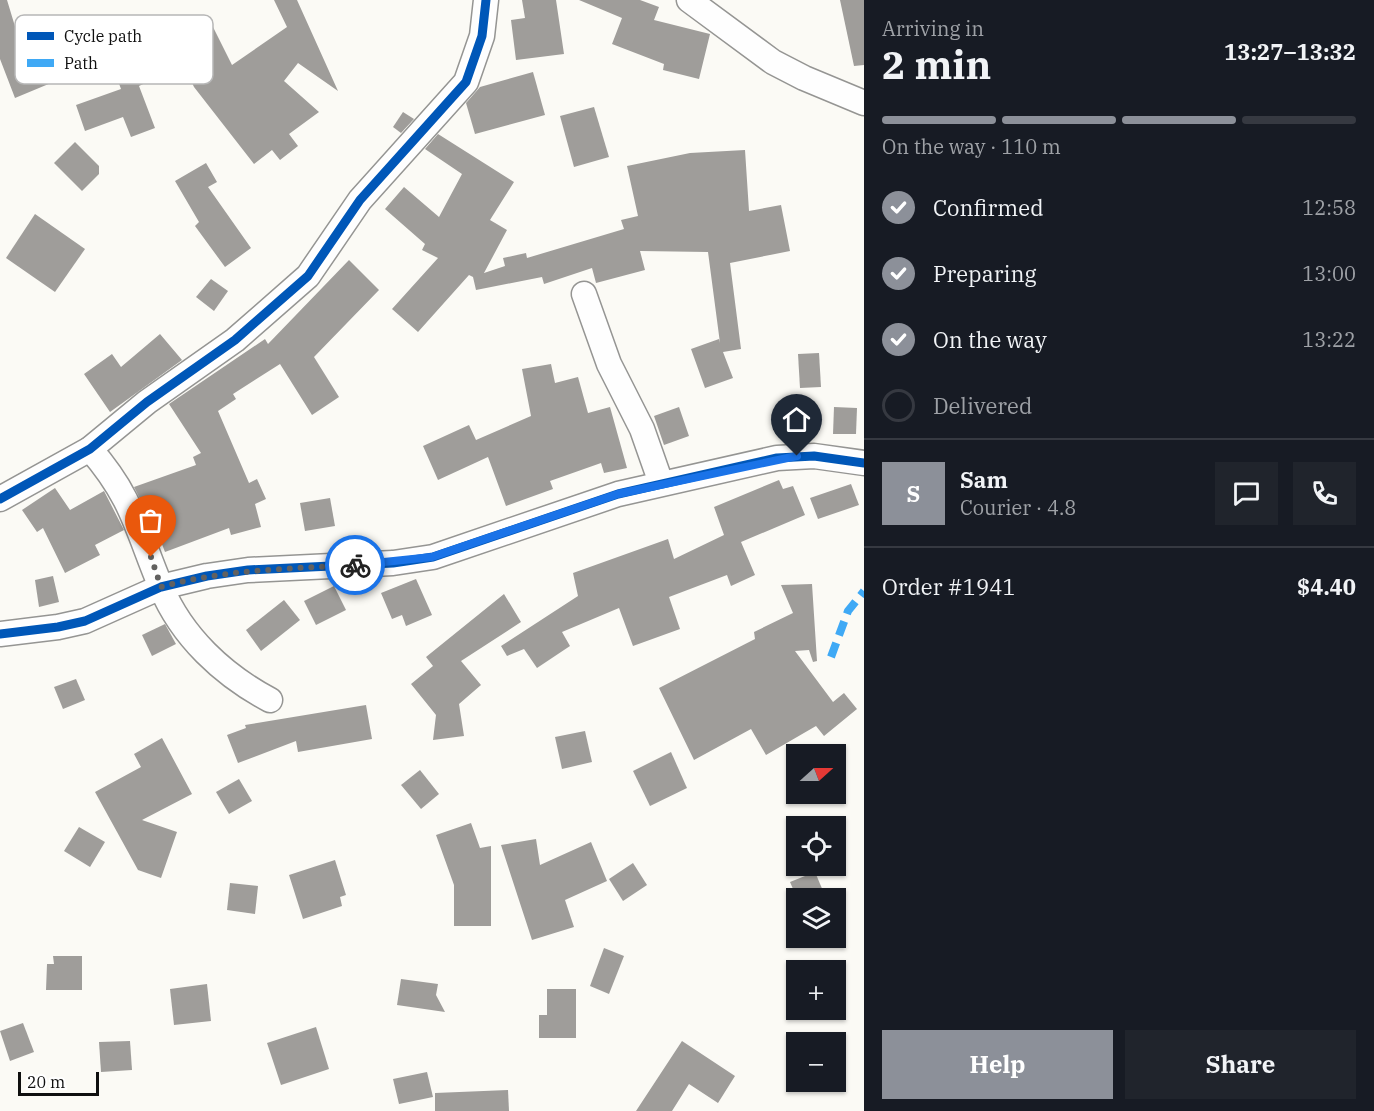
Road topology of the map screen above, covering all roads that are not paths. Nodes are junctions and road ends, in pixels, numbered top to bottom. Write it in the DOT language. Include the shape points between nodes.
graph roads {
  1 [pos="486,0"];
  2 [pos="689,0"];
  3 [pos="864,103"];
  4 [pos="584,294"];
  5 [pos="90,449"];
  6 [pos="864,463"];
  7 [pos="661,483"];
  8 [pos="0,499"];
  9 [pos="161,587"];
  10 [pos="0,634"];
  11 [pos="270,700"];
  1 -- 5 [label="street" via="482,36 466,82 360,200 309,276 235,340 147,402"];
  2 -- 3 [label="street" via="774,62"];
  4 -- 7 [label="street" via="609,364 642,429"];
  5 -- 8 [label="street"];
  5 -- 9 [label="street" via="117,483 133,512"];
  6 -- 7 [label="street" via="797,456"];
  7 -- 9 [label="street" via="418,560 248,570"];
  9 -- 10 [label="street" via="84,621"];
  9 -- 11 [label="street" via="180,622 204,653 244,686"];
}
